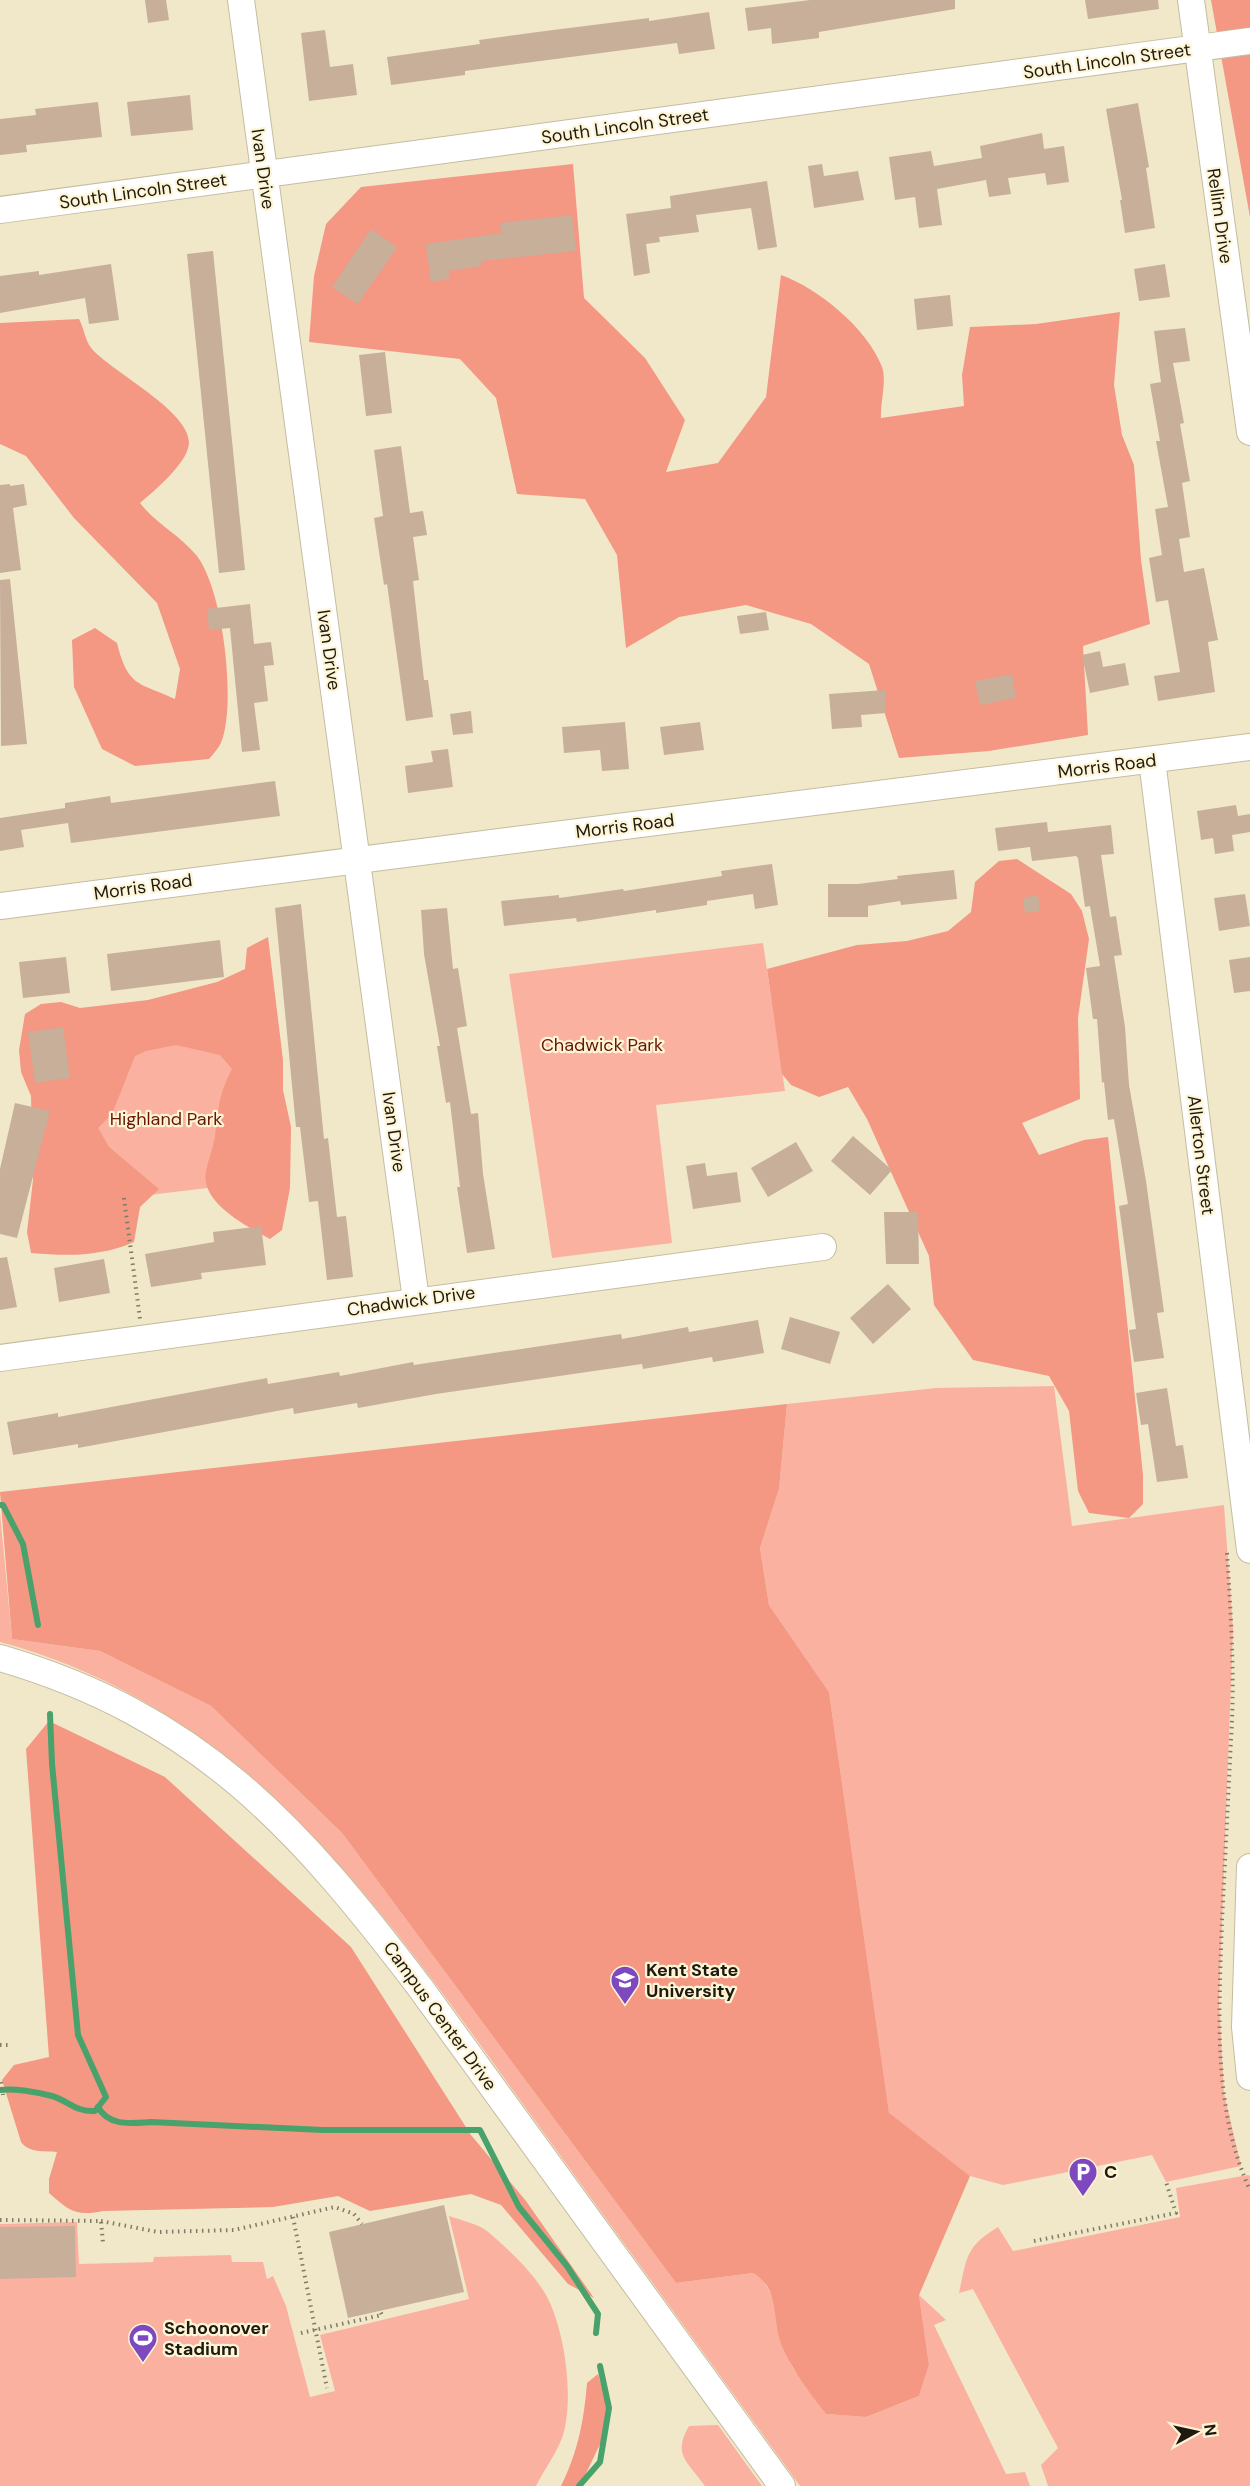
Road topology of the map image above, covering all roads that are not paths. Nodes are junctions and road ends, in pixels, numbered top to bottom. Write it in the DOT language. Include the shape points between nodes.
graph roads {
  1 [pos="242,0"];
  2 [pos="1191,0"];
  3 [pos="1250,41"];
  4 [pos="1197,49"];
  5 [pos="264,174"];
  6 [pos="0,210"];
  7 [pos="1250,432"];
  8 [pos="1250,747"];
  9 [pos="1152,760"];
  10 [pos="357,858"];
  11 [pos="0,906"];
  12 [pos="823,1247"];
  13 [pos="416,1300"];
  14 [pos="0,1358"];
  15 [pos="1238,1551"];
  16 [pos="0,1658"];
  17 [pos="1250,1867"];
  18 [pos="1250,2077"];
  19 [pos="782,2486"];
  1 -- 5 [label="street, Ivan Drive"];
  2 -- 4 [label="street, Rellim Drive"];
  3 -- 4 [label="street, South Lincoln Street"];
  4 -- 5 [label="street, South Lincoln Street"];
  4 -- 7 [label="street, Rellim Drive"];
  5 -- 6 [label="street, South Lincoln Street"];
  5 -- 10 [label="street, Ivan Drive"];
  8 -- 9 [label="street, Morris Road"];
  9 -- 10 [label="street, Morris Road" via="820,804"];
  9 -- 15 [label="street, Allerton Street"];
  10 -- 11 [label="street, Morris Road"];
  10 -- 13 [label="street, Ivan Drive"];
  12 -- 13 [label="street, Chadwick Drive"];
  13 -- 14 [label="street, Chadwick Drive"];
  16 -- 19 [label="street, Campus Center Drive" via="69,1680 158,1724 254,1795 321,1862 419,1986"];
  17 -- 18 [label="street" via="1245,1992"];
}
